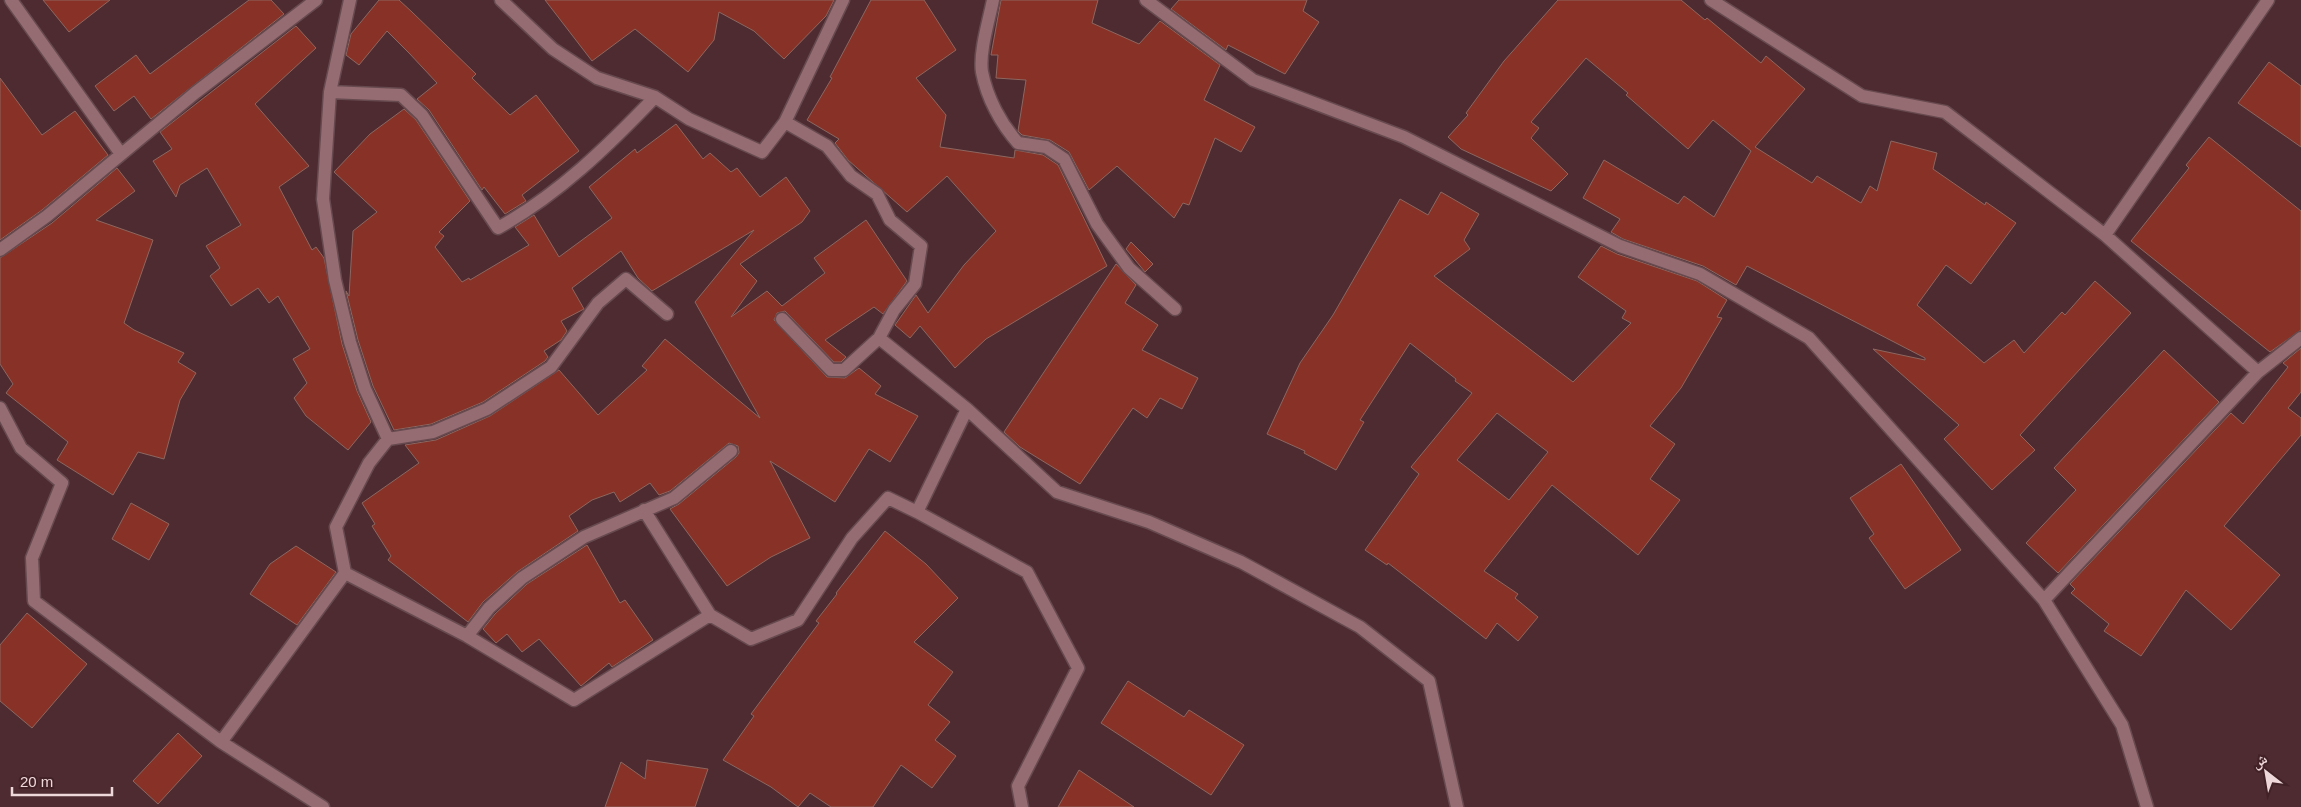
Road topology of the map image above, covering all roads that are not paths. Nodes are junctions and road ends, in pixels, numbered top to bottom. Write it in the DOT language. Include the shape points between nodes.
graph roads {
  1 [pos="11,0"];
  2 [pos="316,0"];
  3 [pos="350,0"];
  4 [pos="501,0"];
  5 [pos="843,0"];
  6 [pos="993,0"];
  7 [pos="1146,0"];
  8 [pos="1711,0"];
  9 [pos="2268,0"];
  10 [pos="330,92"];
  11 [pos="655,97"];
  12 [pos="785,122"];
  13 [pos="121,154"];
  14 [pos="2106,235"];
  15 [pos="0,250"];
  16 [pos="1175,309"];
  17 [pos="667,314"];
  18 [pos="782,319"];
  19 [pos="879,338"];
  20 [pos="2301,338"];
  21 [pos="2258,372"];
  22 [pos="0,408"];
  23 [pos="967,408"];
  24 [pos="388,439"];
  25 [pos="731,451"];
  26 [pos="644,510"];
  27 [pos="917,512"];
  28 [pos="345,573"];
  29 [pos="2044,600"];
  30 [pos="710,616"];
  31 [pos="467,636"];
  32 [pos="220,742"];
  33 [pos="323,807"];
  34 [pos="1022,807"];
  35 [pos="1456,807"];
  36 [pos="2147,807"];
  1 -- 13 [label="street"];
  2 -- 13 [label="street"];
  3 -- 10 [label="street"];
  4 -- 11 [label="street" via="553,49 597,78"];
  5 -- 12 [label="street"];
  6 -- 16 [label="street" via="982,70 990,100 1008,132 1018,144 1046,147 1064,159 1097,224 1129,268"];
  7 -- 29 [label="street" via="1253,80 1404,137 1620,246 1700,274 1809,338"];
  8 -- 14 [label="street" via="1862,96 1945,112"];
  9 -- 14 [label="street"];
  10 -- 11 [label="street" via="401,95 422,115 498,228 532,208 594,160"];
  10 -- 24 [label="street" via="323,199 334,280 365,389"];
  11 -- 12 [label="street" via="689,119 762,152"];
  12 -- 19 [label="street" via="827,146 851,176 877,194 890,220 922,246 915,284 894,310"];
  13 -- 15 [label="street" via="47,216"];
  14 -- 21 [label="street"];
  17 -- 24 [label="street" via="626,279 598,304 551,367 487,410 433,432"];
  18 -- 19 [label="street" via="831,370 844,370"];
  19 -- 23 [label="street"];
  20 -- 21 [label="street"];
  21 -- 29 [label="street"];
  22 -- 32 [label="street" via="21,448 62,483 32,558 34,601"];
  23 -- 27 [label="street"];
  23 -- 35 [label="street" via="1057,492 1149,522 1241,562 1360,627 1429,681"];
  24 -- 28 [label="street" via="369,463 336,527"];
  25 -- 26 [label="street" via="674,498"];
  26 -- 30 [label="street"];
  26 -- 31 [label="street" via="584,537 522,578 489,608"];
  27 -- 30 [label="street" via="888,498 852,538 798,620 752,639"];
  27 -- 34 [label="street" via="1027,572 1078,668 1018,786"];
  28 -- 31 [label="street"];
  28 -- 32 [label="street"];
  29 -- 36 [label="street" via="2122,725"];
  30 -- 31 [label="street" via="574,700"];
  32 -- 33 [label="street"];
}
